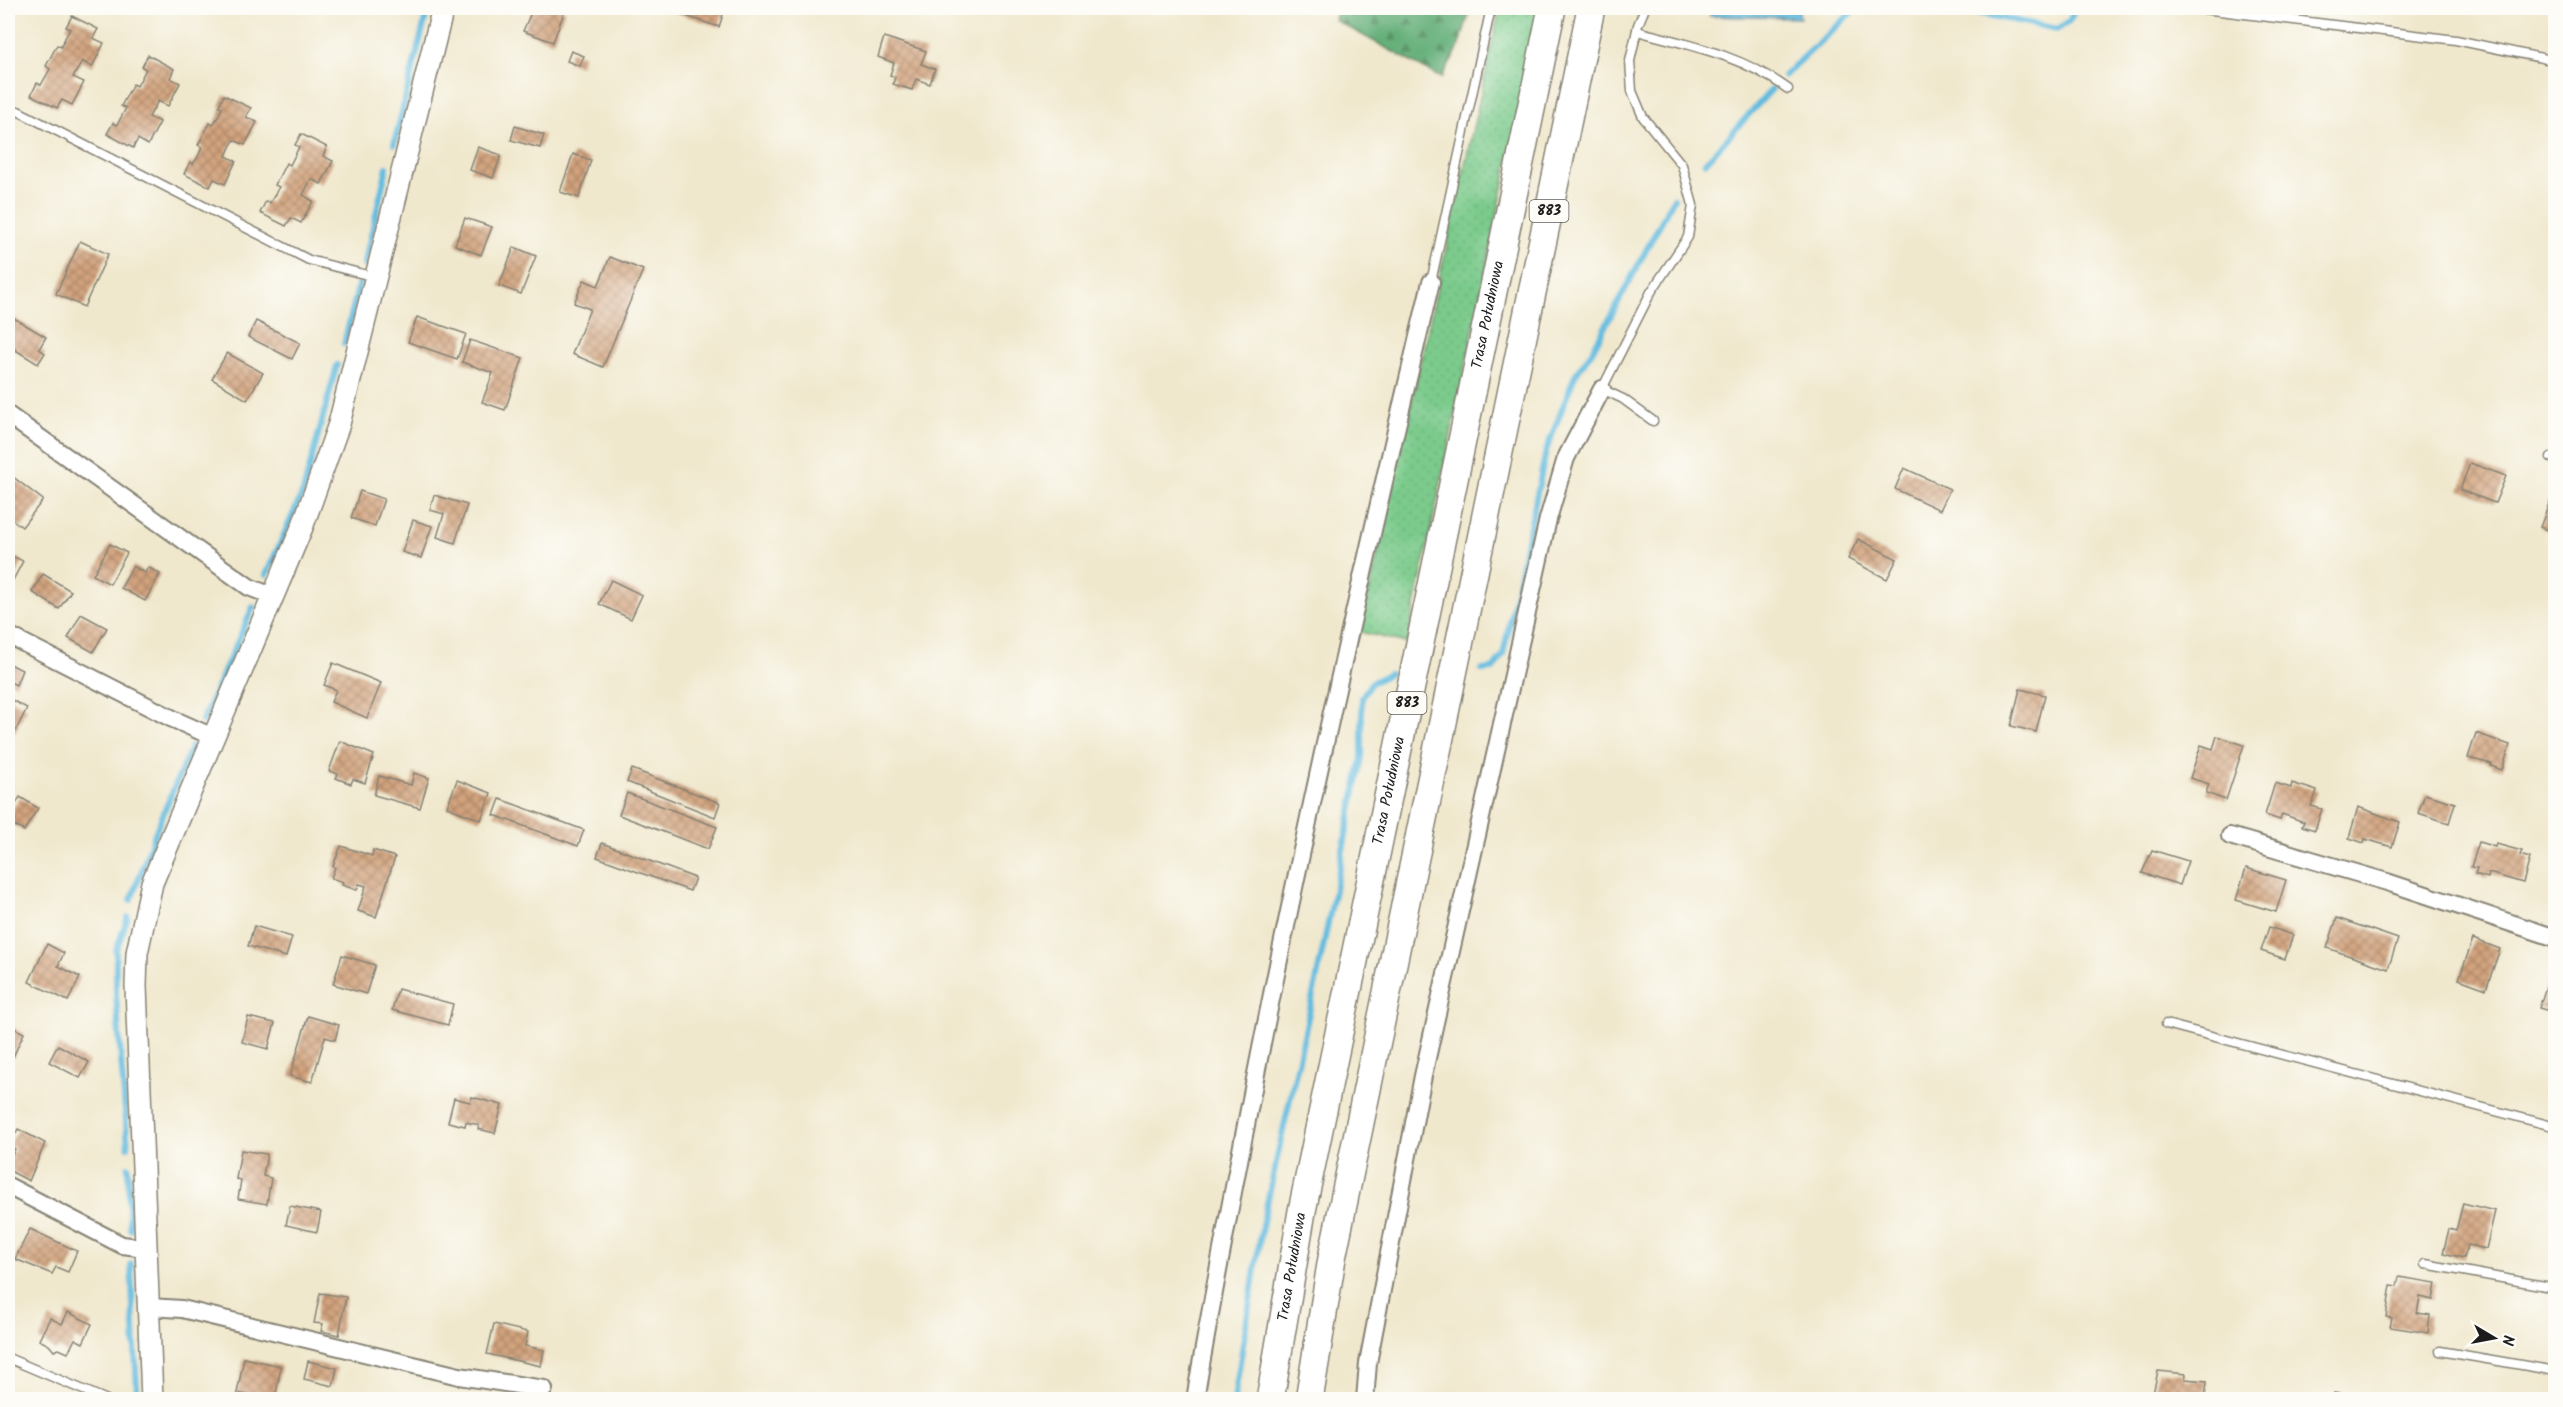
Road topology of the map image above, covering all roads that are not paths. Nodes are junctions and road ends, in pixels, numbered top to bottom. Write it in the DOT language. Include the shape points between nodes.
graph roads {
  1 [pos="443,8"];
  2 [pos="1491,8"];
  3 [pos="1552,8"];
  4 [pos="1591,8"];
  5 [pos="1645,8"];
  6 [pos="2195,8"];
  7 [pos="1637,31"];
  8 [pos="2556,61"];
  9 [pos="1788,89"];
  10 [pos="18,111"];
  11 [pos="375,277"];
  12 [pos="1431,282"];
  13 [pos="1602,389"];
  14 [pos="8,415"];
  15 [pos="1653,421"];
  16 [pos="272,596"];
  17 [pos="8,635"];
  18 [pos="213,736"];
  19 [pos="2230,836"];
  20 [pos="2556,938"];
  21 [pos="2166,1024"];
  22 [pos="2556,1126"];
  23 [pos="8,1186"];
  24 [pos="146,1248"];
  25 [pos="2425,1264"];
  26 [pos="2556,1288"];
  27 [pos="149,1307"];
  28 [pos="2440,1351"];
  29 [pos="8,1358"];
  30 [pos="2556,1371"];
  31 [pos="544,1389"];
  32 [pos="107,1400"];
  33 [pos="152,1400"];
  34 [pos="1195,1400"];
  35 [pos="1270,1400"];
  36 [pos="1309,1400"];
  37 [pos="1365,1400"];
  1 -- 11 [label="street"];
  2 -- 12 [label="lane"];
  3 -- 35 [label="highway, Trasa Południowa / 883" via="1302,1211"];
  4 -- 36 [label="highway, 883" via="1332,1258"];
  5 -- 7 [label="lane"];
  6 -- 8 [label="lane" via="2456,40"];
  7 -- 9 [label="lane" via="1741,61"];
  7 -- 13 [label="lane" via="1630,61 1632,91 1643,117 1682,165 1693,205 1688,237 1651,292"];
  10 -- 11 [label="lane" via="309,260"];
  11 -- 16 [label="street" via="324,471"];
  12 -- 34 [label="street" via="1279,958"];
  13 -- 15 [label="lane"];
  13 -- 37 [label="street" via="1566,458 1548,519 1424,1076 1368,1363"];
  14 -- 16 [label="street" via="249,586"];
  16 -- 18 [label="street"];
  17 -- 18 [label="street"];
  18 -- 24 [label="street" via="152,883 137,953"];
  19 -- 20 [label="street"];
  21 -- 22 [label="lane"];
  23 -- 24 [label="street" via="123,1245"];
  24 -- 27 [label="street"];
  25 -- 26 [label="lane"];
  27 -- 31 [label="street" via="182,1309 459,1376"];
  27 -- 33 [label="street"];
  28 -- 30 [label="lane"];
  29 -- 32 [label="lane"];
}
